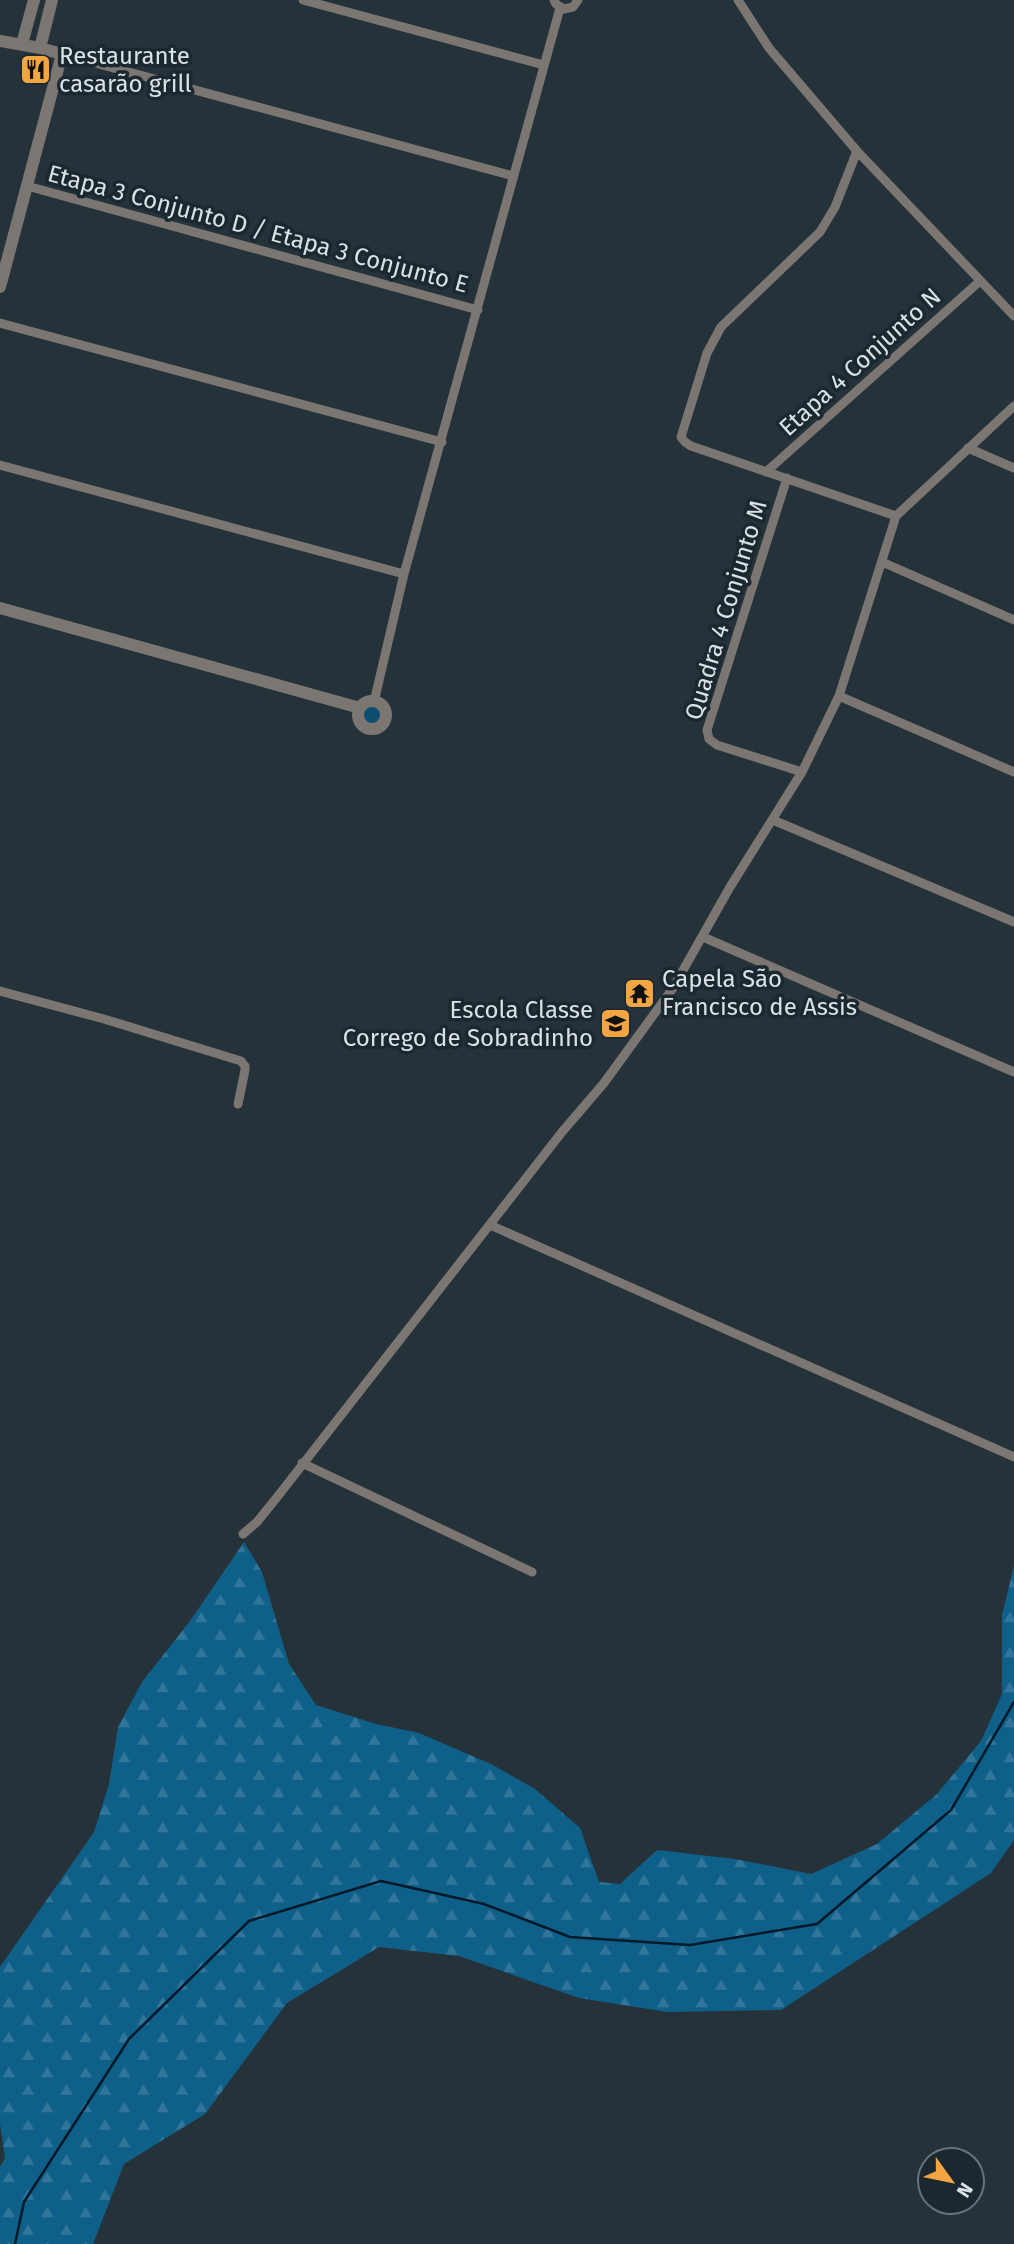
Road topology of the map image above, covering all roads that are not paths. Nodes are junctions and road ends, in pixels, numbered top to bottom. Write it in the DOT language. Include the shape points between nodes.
graph roads {
  1 [pos="34,0"];
  2 [pos="52,0"];
  3 [pos="303,0"];
  4 [pos="545,0"];
  5 [pos="578,0"];
  6 [pos="738,0"];
  7 [pos="557,4"];
  8 [pos="0,41"];
  9 [pos="22,44"];
  10 [pos="40,48"];
  11 [pos="62,54"];
  12 [pos="544,65"];
  13 [pos="857,151"];
  14 [pos="513,176"];
  15 [pos="27,186"];
  16 [pos="980,281"];
  17 [pos="0,287"];
  18 [pos="478,310"];
  19 [pos="1014,316"];
  20 [pos="0,323"];
  21 [pos="1014,406"];
  22 [pos="442,442"];
  23 [pos="968,448"];
  24 [pos="0,465"];
  25 [pos="1014,468"];
  26 [pos="766,471"];
  27 [pos="787,478"];
  28 [pos="896,516"];
  29 [pos="882,562"];
  30 [pos="404,574"];
  31 [pos="0,608"];
  32 [pos="1014,620"];
  33 [pos="839,696"];
  34 [pos="374,702"];
  35 [pos="360,708"];
  36 [pos="802,772"];
  37 [pos="1014,772"];
  38 [pos="774,820"];
  39 [pos="1014,922"];
  40 [pos="703,937"];
  41 [pos="0,991"];
  42 [pos="1014,1072"];
  43 [pos="238,1104"];
  44 [pos="491,1225"];
  45 [pos="1014,1457"];
  46 [pos="302,1463"];
  47 [pos="243,1534"];
  48 [pos="532,1572"];
  1 -- 9 [label="street"];
  2 -- 10 [label="street"];
  3 -- 12 [label="street"];
  4 -- 7 [label="street"];
  5 -- 7 [label="street" via="569,9"];
  6 -- 13 [label="street" via="769,48"];
  7 -- 12 [label="street"];
  8 -- 9 [label="street"];
  9 -- 10 [label="street"];
  10 -- 11 [label="street"];
  11 -- 14 [label="street"];
  11 -- 15 [label="street"];
  12 -- 14 [label="street"];
  13 -- 16 [label="street"];
  13 -- 26 [label="street" via="820,232 721,327 707,353 681,432 691,446"];
  14 -- 18 [label="street"];
  15 -- 17 [label="street"];
  15 -- 18 [label="street, Etapa 3 Conjunto D / Etapa 3 Conjunto E"];
  16 -- 19 [label="street"];
  16 -- 26 [label="street, Etapa 4 Conjunto N"];
  18 -- 22 [label="street"];
  20 -- 22 [label="street"];
  21 -- 23 [label="street"];
  22 -- 30 [label="street"];
  23 -- 25 [label="street"];
  23 -- 28 [label="street"];
  24 -- 30 [label="street"];
  26 -- 27 [label="street"];
  27 -- 28 [label="street"];
  27 -- 36 [label="street, Quadra 4 Conjunto M" via="707,730 717,745"];
  28 -- 29 [label="street"];
  29 -- 32 [label="street"];
  29 -- 33 [label="street"];
  30 -- 34 [label="street"];
  31 -- 35 [label="street"];
  33 -- 36 [label="street"];
  33 -- 37 [label="street"];
  34 -- 35 [label="street"];
  34 -- 35 [label="street" via="383,707 385,717 375,729 361,724"];
  36 -- 38 [label="street"];
  38 -- 39 [label="street"];
  38 -- 40 [label="street"];
  40 -- 42 [label="street"];
  40 -- 44 [label="street" via="653,1017"];
  41 -- 43 [label="street" via="241,1061 245,1070"];
  44 -- 45 [label="street"];
  44 -- 46 [label="street"];
  46 -- 47 [label="street"];
  46 -- 48 [label="street"];
}
